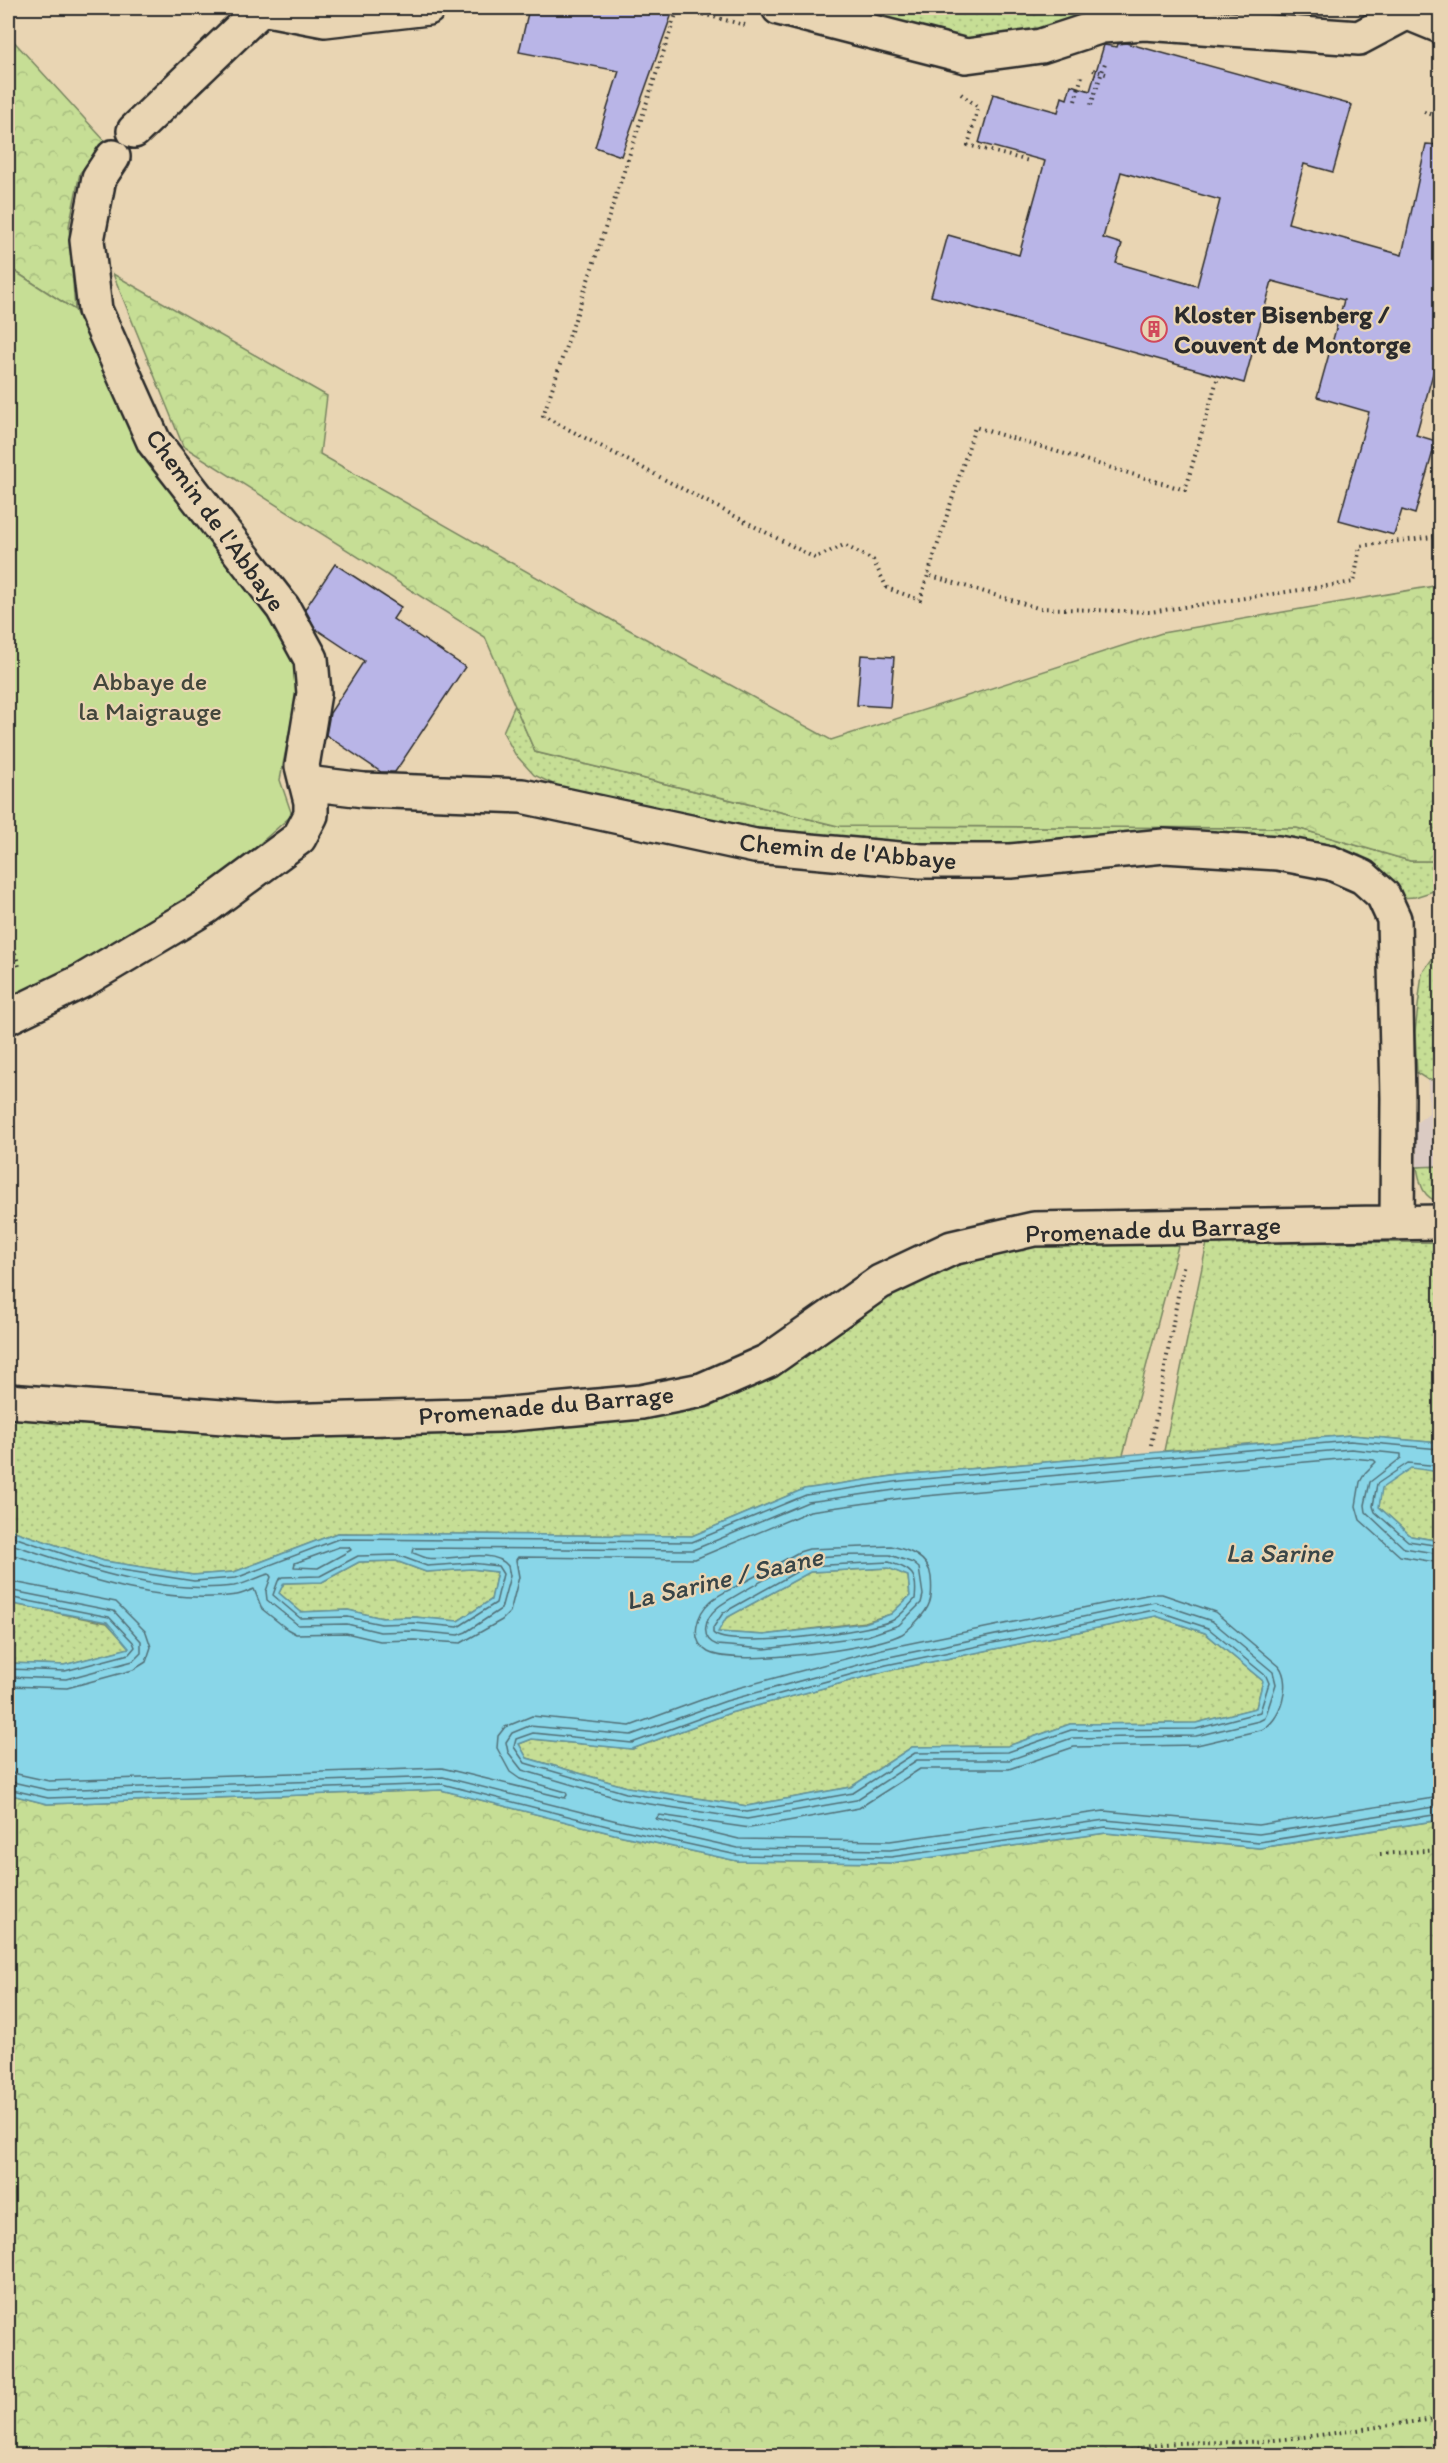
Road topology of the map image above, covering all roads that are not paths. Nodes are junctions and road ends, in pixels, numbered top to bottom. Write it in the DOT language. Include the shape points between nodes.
graph roads {
  1 [pos="262,8"];
  2 [pos="428,8"];
  3 [pos="779,8"];
  4 [pos="1402,10"];
  5 [pos="1440,26"];
  6 [pos="134,131"];
  7 [pos="113,157"];
  8 [pos="306,783"];
  9 [pos="8,1017"];
  10 [pos="1397,1222"];
  11 [pos="1440,1222"];
  12 [pos="8,1401"];
  1 -- 2 [label="street" via="325,20"];
  1 -- 6 [label="street"];
  3 -- 4 [label="street" via="966,56 1041,46 1102,26 1145,23 1359,38"];
  4 -- 5 [label="street"];
  7 -- 8 [label="street, Chemin de l'Abbaye" via="99,178 87,240 95,310 154,442 283,608 311,659 314,693 302,766"];
  8 -- 9 [label="street, Chemin de l'Abbaye" via="311,815 299,838 206,907 82,981"];
  8 -- 10 [label="street, Chemin de l'Abbaye" via="364,790 522,796 755,846 921,861 1011,861 1164,846 1278,853 1330,862 1363,877 1383,895 1394,919"];
  10 -- 11 [label="street, Promenade du Barrage"];
  10 -- 12 [label="street, Promenade du Barrage" via="1034,1230 952,1248 880,1282 768,1361 702,1390 641,1402 500,1415 276,1421"];
}
